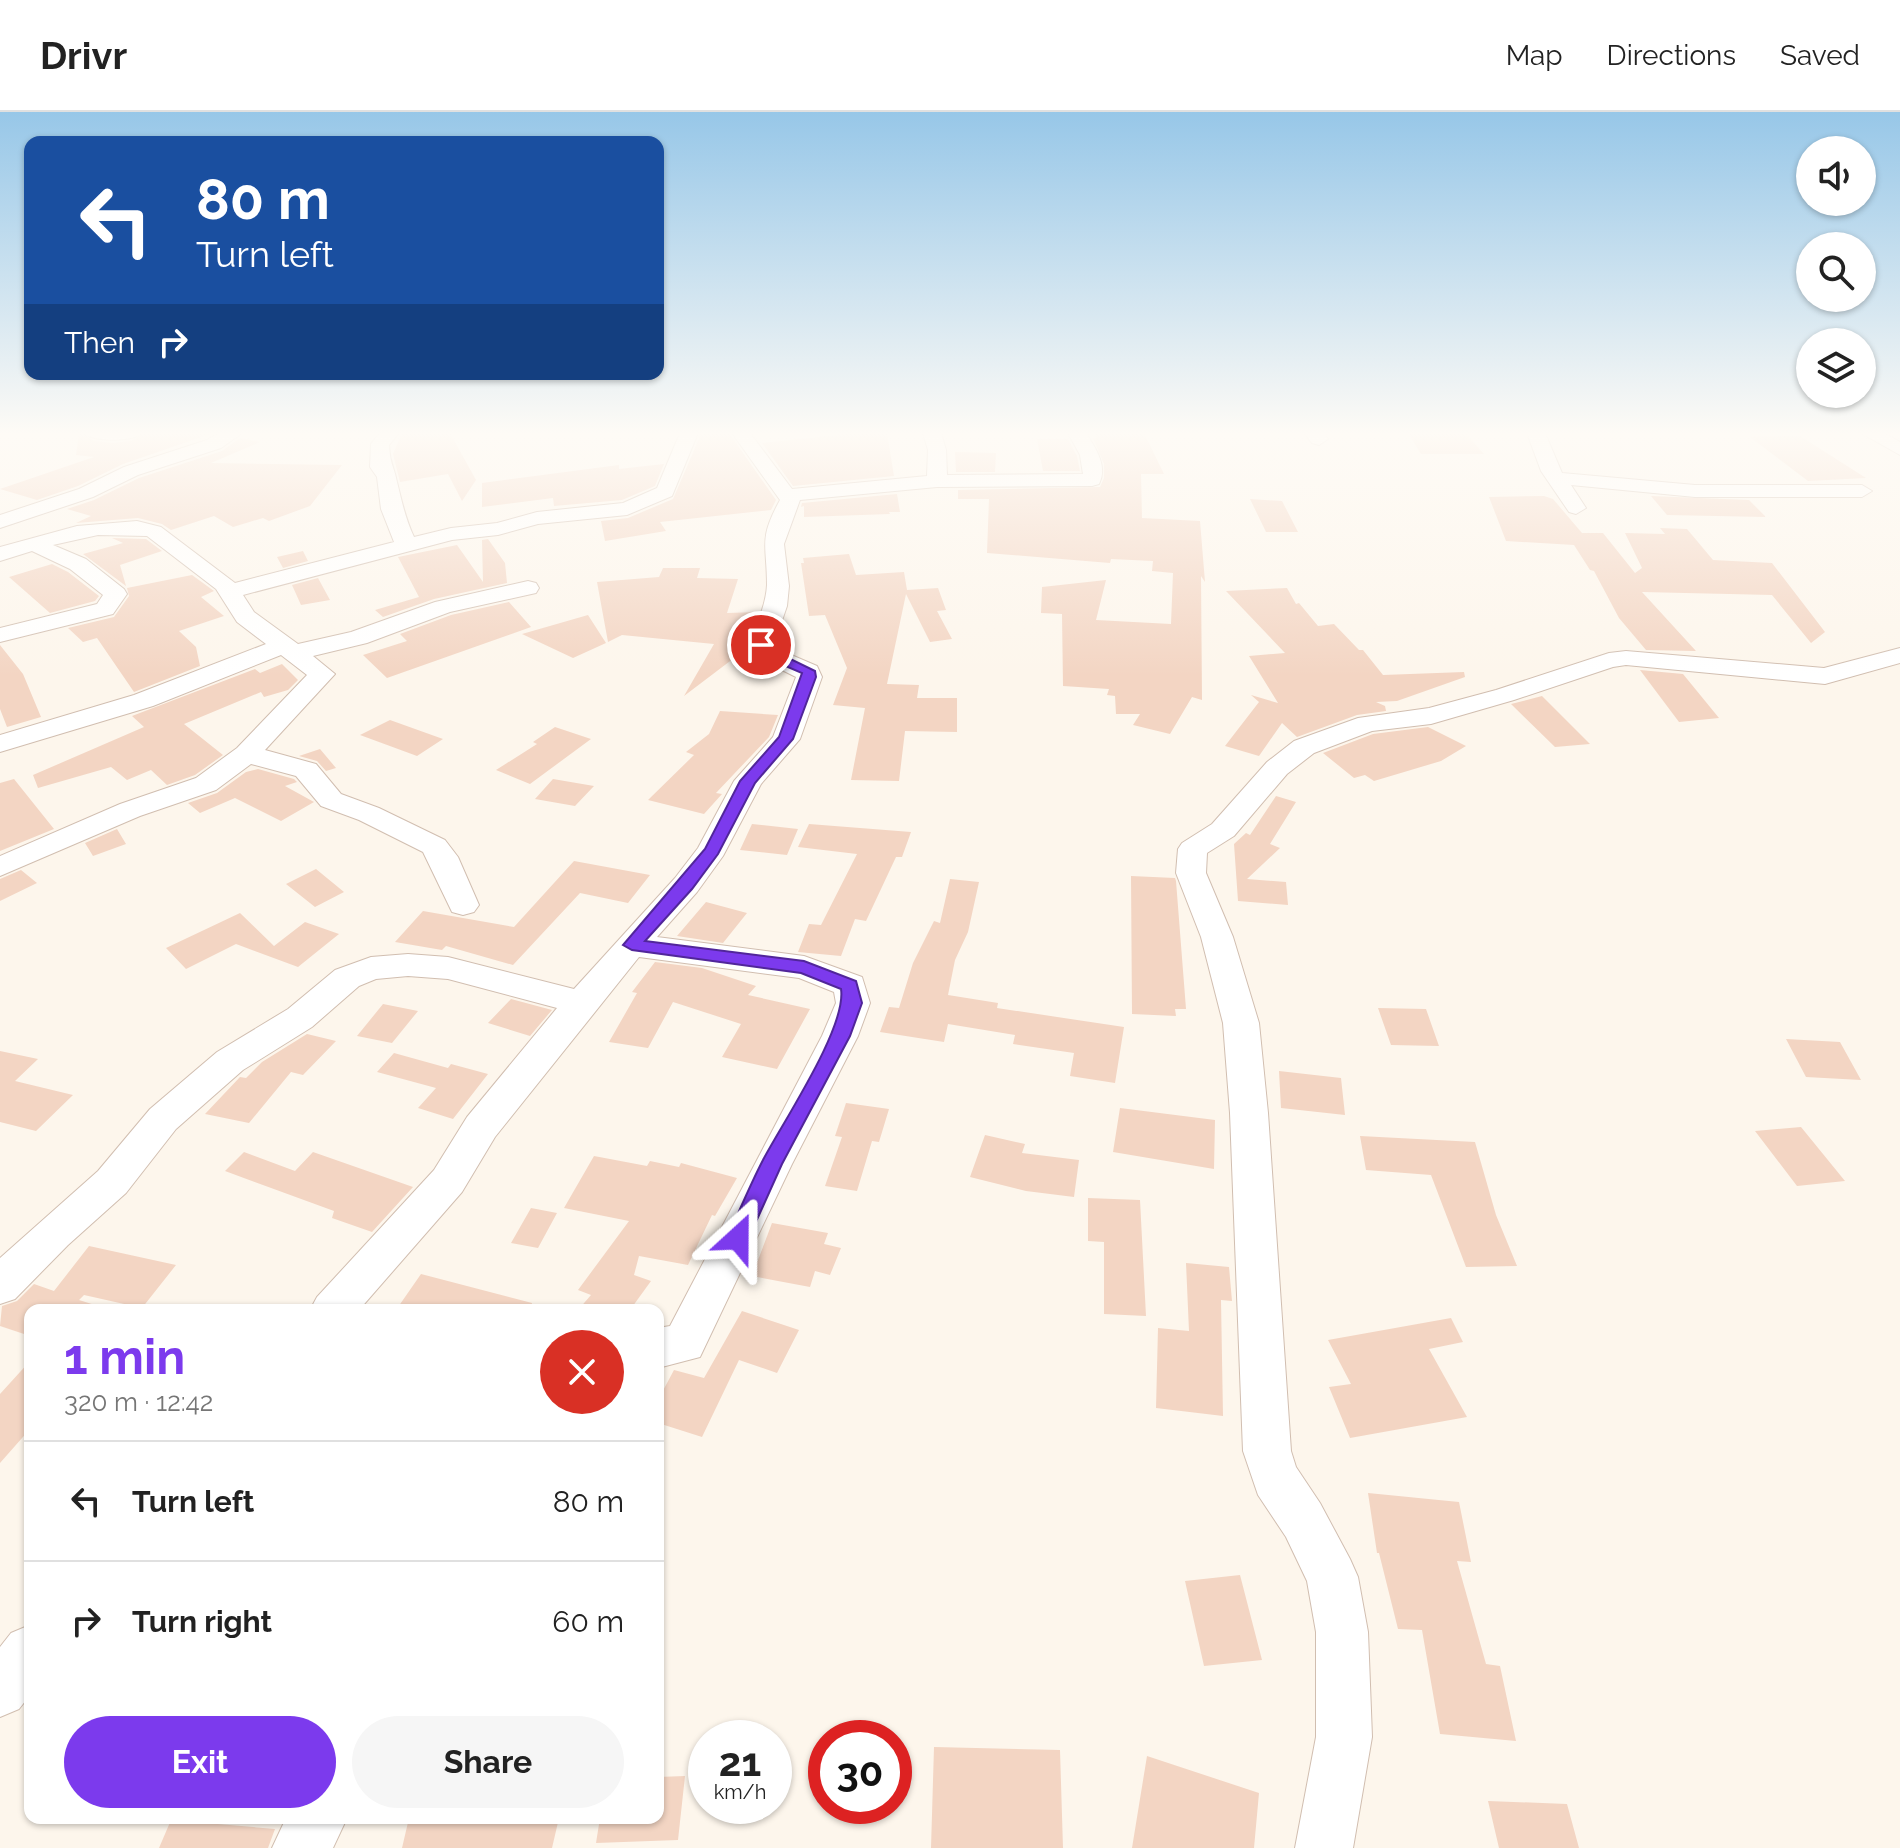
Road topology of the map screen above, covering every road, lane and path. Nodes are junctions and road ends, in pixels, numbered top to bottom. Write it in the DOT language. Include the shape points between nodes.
graph roads {
  1 [pos="24,514"];
  2 [pos="393,514"];
  3 [pos="577,514"];
  4 [pos="783,514"];
  5 [pos="0,522"];
  6 [pos="34,544"];
  7 [pos="407,547"];
  8 [pos="0,554"];
  9 [pos="528,588"];
  10 [pos="229,592"];
  11 [pos="0,635"];
  12 [pos="288,649"];
  13 [pos="1900,655"];
  14 [pos="0,744"];
  15 [pos="247,754"];
  16 [pos="0,867"];
  17 [pos="463,905"];
  18 [pos="632,945"];
  19 [pos="582,1003"];
  20 [pos="0,1286"];
  21 [pos="337,1304"];
  22 [pos="664,1347"];
  23 [pos="24,1660"];
  24 [pos="0,1690"];
  25 [pos="315,1824"];
  26 [pos="301,1848"];
  27 [pos="1324,1848"];
  1 -- 5 [label="street"];
  2 -- 7 [label="street"];
  3 -- 7 [label="street" via="451,534"];
  4 -- 18 [label="street" via="773,544 775,606 761,645 808,671 793,725 748,781 712,850"];
  6 -- 8 [label="street"];
  6 -- 10 [label="street" via="90,531 143,527"];
  6 -- 11 [label="street" via="78,564 116,594 105,609"];
  7 -- 10 [label="street"];
  9 -- 12 [label="street" via="443,607 358,638"];
  10 -- 12 [label="street" via="245,617"];
  12 -- 14 [label="street" via="80,722"];
  12 -- 15 [label="street" via="322,674"];
  13 -- 27 [label="street" via="1825,676 1609,660 1431,716 1367,724 1304,747 1277,768 1223,830 1193,849 1191,873 1217,937 1241,1023 1267,1451 1275,1478 1332,1577 1342,1632 1344,1737"];
  15 -- 16 [label="street" via="206,784 130,810"];
  15 -- 17 [label="street" via="306,770 331,800 434,846"];
  18 -- 19 [label="street"];
  18 -- 22 [label="street" via="804,967 850,985 853,1003 684,1343"];
  19 -- 20 [label="street" via="448,968 371,968 347,978 300,1018 230,1061 163,1119 112,1182"];
  19 -- 21 [label="street" via="481,1127 448,1181"];
  23 -- 24 [label="street"];
  25 -- 26 [label="street"];
}
